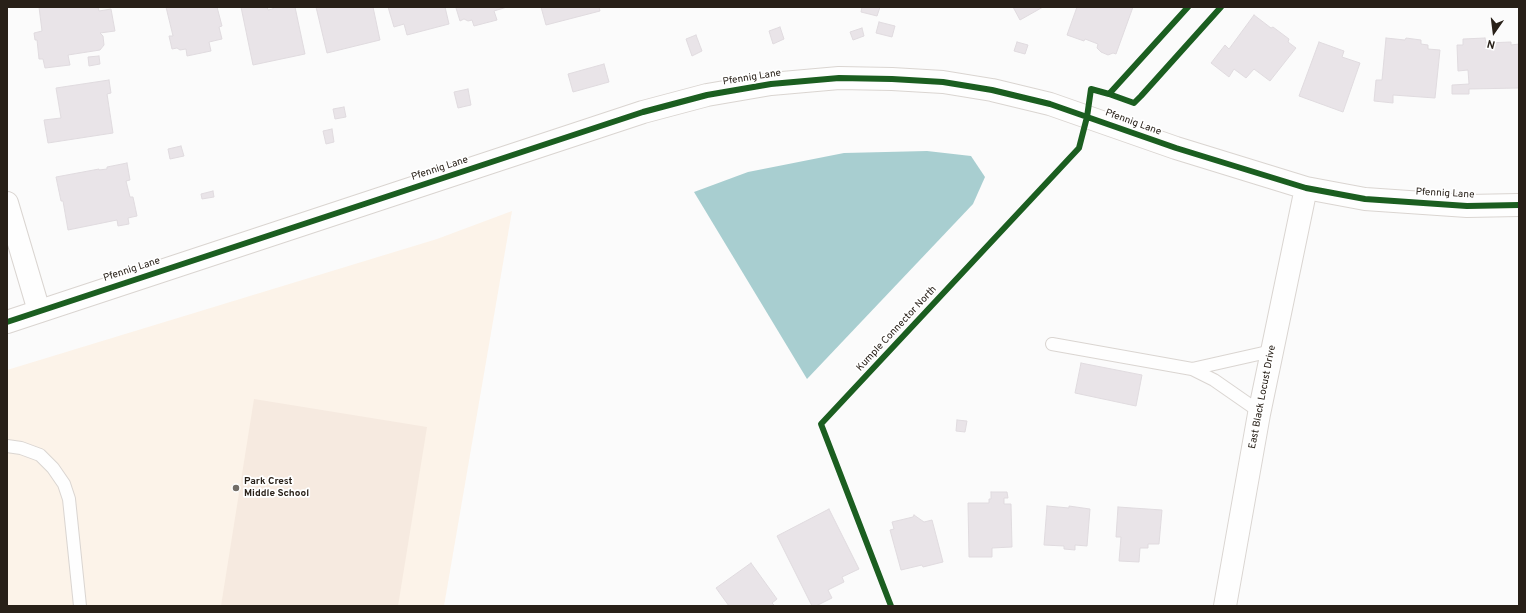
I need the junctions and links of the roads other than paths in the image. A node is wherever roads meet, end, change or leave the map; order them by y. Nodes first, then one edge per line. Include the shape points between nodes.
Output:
1 (1306, 188) junction
2 (7, 203) edge
3 (1519, 205) edge
4 (39, 311) junction
5 (7, 322) edge
6 (1052, 344) dead end
7 (1272, 351) junction
8 (1192, 369) junction
9 (1260, 412) junction
10 (7, 446) edge
11 (80, 606) edge
12 (1225, 606) edge

1 - 3 street, Pfennig Lane via 1365,199 1466,206
1 - 4 street, Pfennig Lane via 1176,148 1050,104 992,90 943,82 892,78 839,78 771,84 707,95 643,112
1 - 7 street, East Black Locust Drive
2 - 4 street
4 - 5 street, Pfennig Lane
6 - 8 lane
7 - 8 lane
7 - 9 street, East Black Locust Drive
8 - 9 lane via 1214,380
9 - 12 street, East Black Locust Drive
10 - 11 lane via 40,455 64,484 69,499

